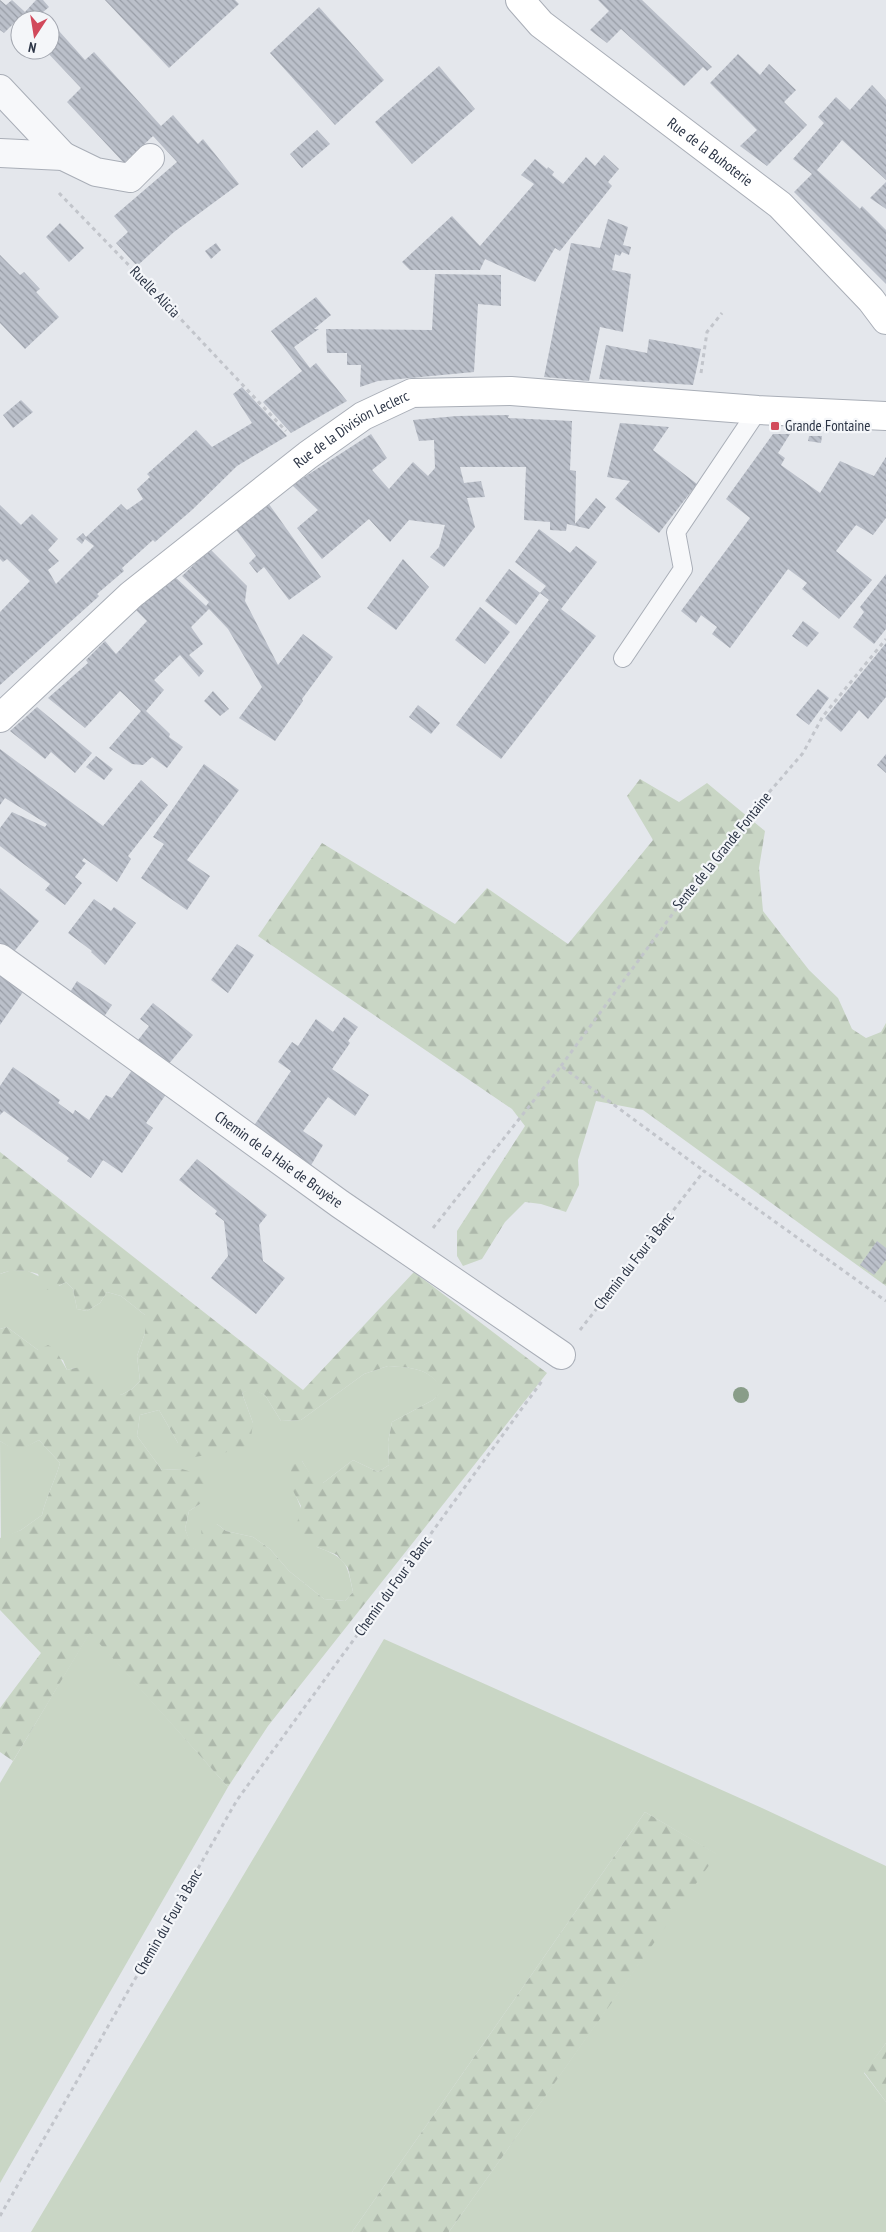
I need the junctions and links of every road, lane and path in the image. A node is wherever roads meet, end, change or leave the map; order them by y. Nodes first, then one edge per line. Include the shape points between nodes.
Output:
1 (520, 0) edge
2 (0, 89) edge
3 (10, 154) edge
4 (63, 156) junction
5 (150, 158) dead end
6 (722, 313) dead end
7 (886, 320) edge
8 (703, 359) dead end
9 (758, 410) junction
10 (886, 416) edge
11 (308, 456) junction
12 (886, 639) edge
13 (623, 658) dead end
14 (0, 718) edge
15 (0, 958) edge
16 (561, 1066) junction
17 (704, 1171) junction
18 (412, 1254) junction
19 (886, 1301) edge
20 (561, 1355) junction
21 (0, 2216) edge

1 - 7 main road, Rue de la Buhoterie via 541,24 780,205 871,300
2 - 4 street
3 - 4 street
3 - 11 path, Ruelle Alicia via 175,313
4 - 5 street via 96,172 130,178
6 - 8 path via 707,332
9 - 10 main road, Rue de la Division Leclerc
9 - 11 main road, Rue de la Division Leclerc via 511,391 412,393 363,416
9 - 13 lane via 676,532 683,569
11 - 14 main road, Rue de la Division Leclerc via 131,595
12 - 16 path, Sente de la Grande Fontaine via 823,716 803,753 721,848
15 - 18 street, Chemin de la Haie de Bruyère
16 - 17 path
16 - 18 path, Sente de la Grande Fontaine
17 - 19 path
17 - 20 path, Chemin du Four à Banc
18 - 20 street, Chemin de la Haie de Bruyère
20 - 21 path, Chemin du Four à Banc via 237,1800

